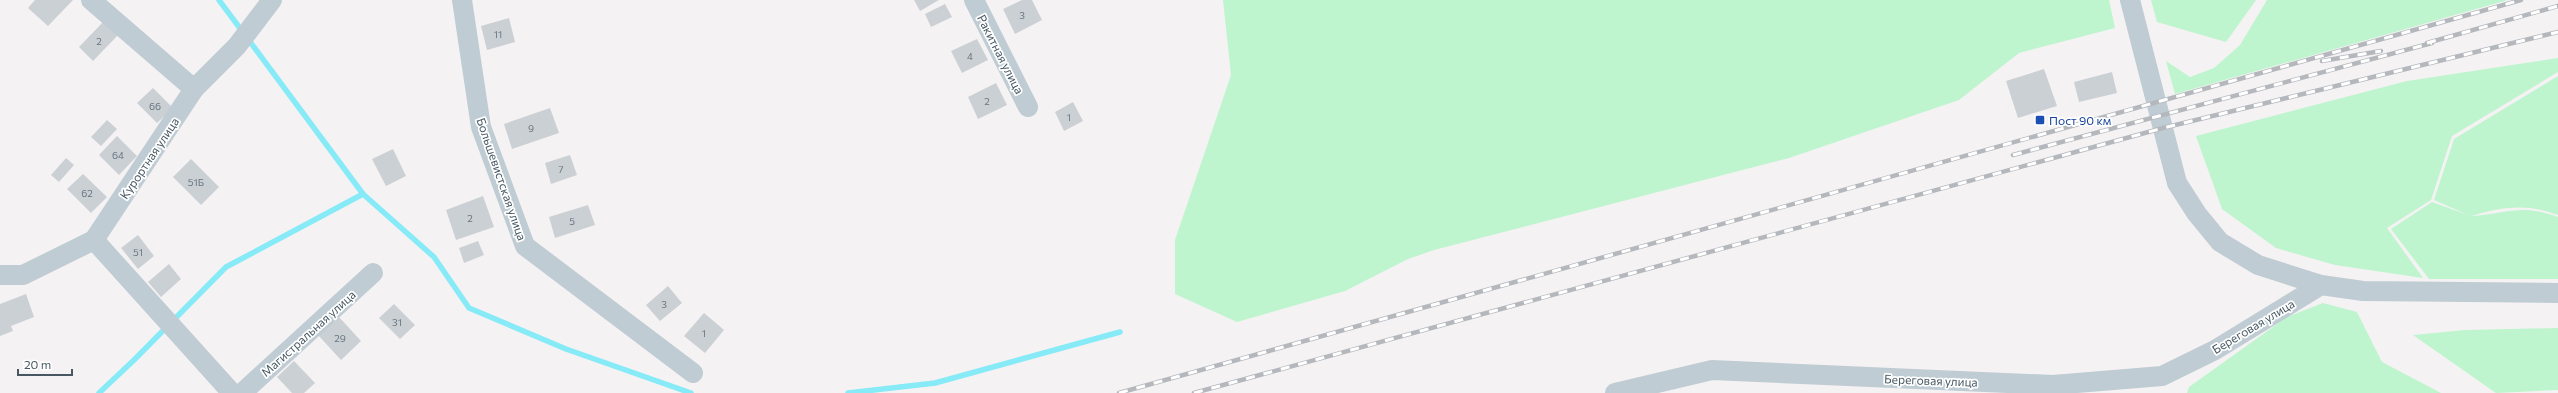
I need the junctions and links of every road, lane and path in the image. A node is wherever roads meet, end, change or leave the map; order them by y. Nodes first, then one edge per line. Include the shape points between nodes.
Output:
1 (91, 0) edge
2 (272, 0) edge
3 (462, 0) edge
4 (974, 0) edge
5 (2130, 0) edge
6 (194, 89) junction
7 (1028, 107) dead end
8 (94, 240) junction
9 (373, 273) dead end
10 (0, 275) edge
11 (2321, 285) junction
12 (2558, 293) edge
13 (693, 373) dead end
14 (232, 393) edge
15 (242, 393) edge
16 (1615, 393) edge

1 - 6 street
2 - 6 street, Курортная улица via 237,46
3 - 13 street, Большевистская улица via 481,127 525,246
4 - 7 street, Ракитная улица
5 - 11 street via 2177,183 2197,214 2220,242 2258,265
6 - 8 street, Курортная улица
8 - 10 street, Курортная улица via 23,276
8 - 14 street
9 - 15 street, Магистральная улица
11 - 12 street via 2363,291
11 - 16 street, Береговая улица via 2215,350 2162,376 2053,385 1712,370

